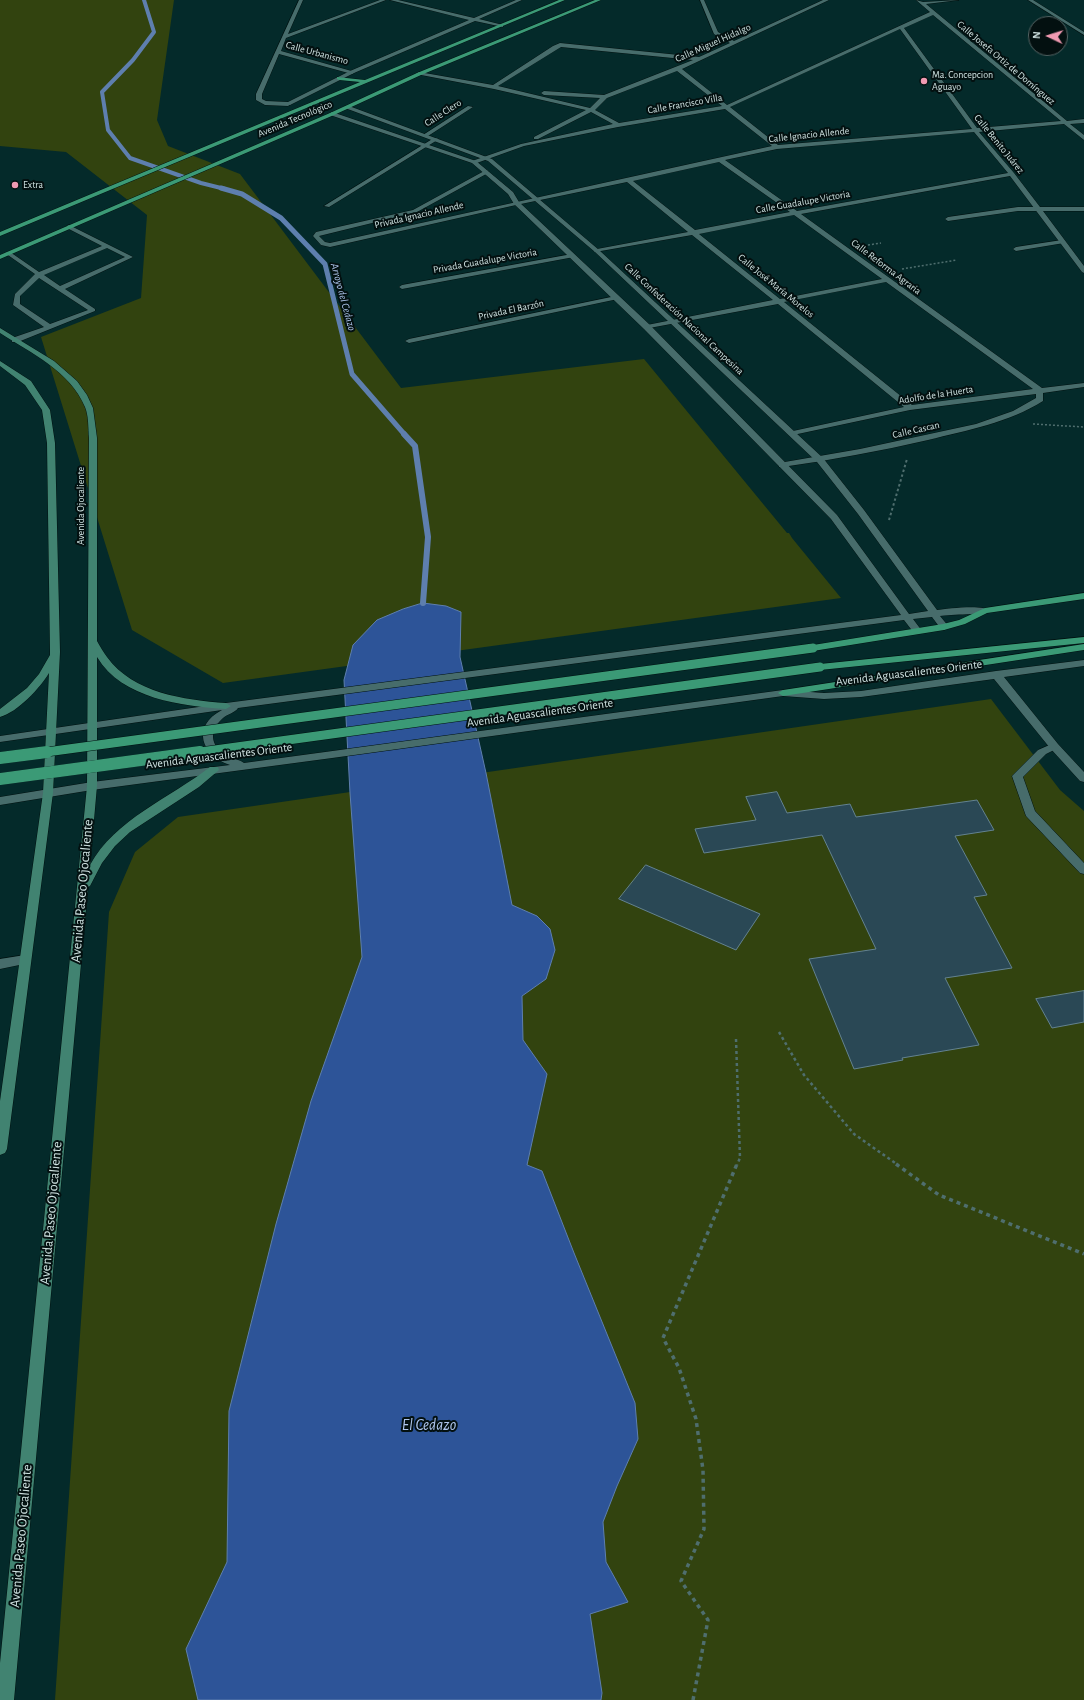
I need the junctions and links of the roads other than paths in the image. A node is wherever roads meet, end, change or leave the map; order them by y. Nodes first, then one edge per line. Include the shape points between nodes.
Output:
1 (301, 0) edge
2 (384, 0) edge
3 (392, 0) edge
4 (520, 0) edge
5 (563, 0) edge
6 (598, 0) edge
7 (702, 0) edge
8 (827, 0) edge
9 (957, 0) edge
10 (1030, 0) edge
11 (920, 1) edge
12 (932, 13) junction
13 (472, 20) junction
14 (501, 26) junction
15 (901, 27) junction
16 (1084, 34) edge
17 (285, 37) junction
18 (501, 41) junction
19 (734, 43) junction
20 (277, 52) junction
21 (700, 59) junction
22 (678, 69) junction
23 (352, 72) junction
24 (419, 74) junction
25 (339, 78) junction
26 (367, 81) junction
27 (494, 87) junction
28 (515, 91) junction
29 (605, 97) junction
30 (288, 104) junction
31 (347, 107) junction
32 (470, 107) dead end
33 (726, 107) junction
34 (591, 110) junction
35 (332, 114) junction
36 (284, 115) junction
37 (1084, 121) edge
38 (1064, 122) junction
39 (618, 125) junction
40 (976, 131) junction
41 (426, 135) junction
42 (1084, 138) edge
43 (436, 139) junction
44 (425, 145) junction
45 (523, 145) junction
46 (777, 147) junction
47 (487, 159) junction
48 (722, 160) junction
49 (474, 162) junction
50 (486, 172) junction
51 (1012, 174) junction
52 (628, 180) junction
53 (537, 199) junction
54 (516, 203) junction
55 (327, 206) dead end
56 (1038, 209) junction
57 (1084, 209) edge
58 (796, 213) junction
59 (948, 219) dead end
60 (31, 221) junction
61 (0, 227) edge
62 (69, 227) junction
63 (693, 232) junction
64 (0, 234) edge
65 (1062, 242) junction
66 (107, 246) junction
67 (1016, 249) dead end
68 (597, 251) junction
69 (3, 256) edge
70 (572, 256) junction
71 (1084, 271) edge
72 (39, 274) junction
73 (887, 280) junction
74 (402, 287) dead end
75 (60, 289) junction
76 (616, 298) junction
77 (780, 302) junction
78 (672, 322) junction
79 (49, 327) junction
80 (647, 327) junction
81 (0, 330) edge
82 (15, 340) junction
83 (409, 341) dead end
84 (0, 363) edge
85 (1084, 385) edge
86 (1039, 390) junction
87 (910, 408) junction
88 (793, 433) junction
89 (820, 460) junction
90 (782, 465) junction
91 (1084, 596) edge
92 (985, 611) junction
93 (934, 614) junction
94 (906, 617) junction
95 (944, 627) junction
96 (917, 631) junction
97 (91, 639) junction
98 (1084, 640) edge
99 (1084, 647) edge
100 (55, 652) junction
101 (1084, 663) edge
102 (996, 674) junction
103 (783, 693) junction
104 (251, 703) junction
105 (226, 706) junction
106 (0, 714) edge
107 (93, 726) junction
108 (52, 732) junction
109 (0, 739) edge
110 (1054, 746) junction
111 (0, 758) edge
112 (252, 764) junction
113 (214, 770) junction
114 (1084, 778) edge
115 (0, 779) edge
116 (92, 786) junction
117 (48, 792) junction
118 (0, 801) edge
119 (1084, 870) edge
120 (81, 901) junction
121 (25, 960) junction
122 (0, 964) edge
123 (2, 1122) edge
124 (0, 1149) edge
125 (5, 1700) edge

1 - 17 street, Calle Urbanismo
2 - 17 street
3 - 13 street
4 - 13 street, Avenida Tecnológico
5 - 14 main road, Avenida Tecnológico
6 - 18 main road, Avenida Tecnológico
7 - 19 street via 716,33
8 - 19 street, Calle Miguel Hidalgo
9 - 11 street
10 - 16 street
11 - 12 street, Calle Josefa Ortiz de Domínguez
12 - 15 street, Calle Francisco Villa
12 - 38 street, Calle Josefa Ortiz de Domínguez
13 - 14 street
13 - 23 street, Avenida Tecnológico
14 - 18 main road via 504,36
14 - 26 main road, Avenida Tecnológico
15 - 33 street, Calle Francisco Villa
15 - 40 street, Calle Benito Juárez
17 - 20 street, Calle Urbanismo
18 - 24 main road, Avenida Tecnológico
19 - 21 street, Calle Miguel Hidalgo
20 - 23 street, Calle Urbanismo
20 - 30 street, Calle Urbanismo via 259,94 259,100 265,103
21 - 22 street, Calle Miguel Hidalgo
21 - 27 street via 560,45
22 - 29 street, Calle Miguel Hidalgo
22 - 33 street
23 - 25 street, Avenida Tecnológico
24 - 27 street, Calle Miguel Hidalgo
24 - 31 main road, Avenida Tecnológico
25 - 26 main road
25 - 30 street, Avenida Tecnológico
26 - 36 main road, Avenida Tecnológico
27 - 28 street, Calle Miguel Hidalgo
28 - 29 street, Calle Miguel Hidalgo
28 - 34 street, Calle Miguel Hidalgo
29 - 34 street, Calle Miguel Hidalgo
30 - 36 main road
31 - 35 main road, Avenida Tecnológico
31 - 41 street, Calle Confederación Nacional Campesina
32 - 41 street, Calle Clero
33 - 39 street, Calle Francisco Villa
33 - 46 street
34 - 39 street
34 - 45 street
35 - 44 street
35 - 62 main road, Avenida Tecnológico
36 - 60 main road, Avenida Tecnológico
37 - 38 street, Calle Ignacio Allende
38 - 40 street, Calle Ignacio Allende
38 - 42 street, Calle Josefa Ortiz de Domínguez
39 - 45 street, Calle Francisco Villa
40 - 46 street, Calle Ignacio Allende
40 - 51 street, Calle Benito Juárez
41 - 43 street, Calle Confederación Nacional Campesina
43 - 44 street
43 - 47 street, Calle Confederación Nacional Campesina
44 - 49 street
44 - 55 street
45 - 47 street, Calle Francisco Villa
46 - 48 street, Calle Ignacio Allende
47 - 49 street, Calle Francisco Villa
47 - 53 street, Calle Confederación Nacional Campesina
48 - 52 street, Calle Ignacio Allende
48 - 58 street, Calle Reforma Agraria
49 - 50 street
50 - 54 street via 510,193
50 - 54 street, Privada Ignacio Allende via 415,211 316,234 323,244 330,245
51 - 56 street, Calle Benito Juárez
51 - 58 street, Calle Guadalupe Victoria
52 - 53 street, Calle Ignacio Allende
52 - 63 street, Calle José María Morelos
53 - 54 street, Calle Ignacio Allende
53 - 68 street, Calle Confederación Nacional Campesina
54 - 70 street
56 - 57 street
56 - 59 street via 1018,209
56 - 65 street, Calle Benito Juárez
58 - 63 street, Calle Guadalupe Victoria
58 - 73 street, Calle Reforma Agraria
60 - 61 main road
60 - 64 main road, Avenida Tecnológico
62 - 66 street
62 - 69 main road, Avenida Tecnológico
63 - 68 street, Calle Guadalupe Victoria
63 - 77 street, Calle José María Morelos
65 - 67 street
65 - 71 street, Calle Benito Juárez
66 - 72 street
66 - 75 street via 130,257
68 - 78 street, Calle Confederación Nacional Campesina
69 - 72 street
70 - 74 street, Privada Guadalupe Victoria
70 - 76 street
72 - 75 street
72 - 79 street via 17,294 16,305
73 - 77 street
73 - 86 street, Calle Reforma Agraria
75 - 79 street via 93,310
76 - 80 street
76 - 83 street, Privada El Barzón
77 - 78 street
77 - 87 street, Calle José María Morelos
78 - 80 street
78 - 88 street, Calle Confederación Nacional Campesina
79 - 82 street
80 - 90 street
81 - 82 main road, Avenida Ojocaliente
82 - 97 main road, Avenida Ojocaliente via 77,384 90,408 93,438
84 - 100 main road via 28,383 46,410 52,443
85 - 86 street, Adolfo de la Huerta
86 - 87 street, Adolfo de la Huerta
86 - 89 street, Calle Cascan via 1040,399 1025,409 999,420
87 - 88 street, Adolfo de la Huerta
88 - 89 street, Calle Confederación Nacional Campesina
89 - 90 street, Calle Cascan
89 - 93 street, Calle Confederación Nacional Campesina via 861,512
90 - 94 street via 834,517
91 - 92 main road
92 - 93 street
92 - 95 main road
93 - 94 street
93 - 95 street, Calle Confederación Nacional Campesina
94 - 96 street
94 - 104 street
95 - 96 main road
96 - 111 main road, bridge via 813,648
97 - 105 main road via 96,651 114,672 142,689 181,702
97 - 107 main road, Avenida Ojocaliente
98 - 115 main road, Avenida Aguascalientes Oriente, bridge via 820,667
99 - 103 main road
100 - 106 main road via 43,676 33,688
100 - 108 main road
101 - 102 street, Avenida Aguascalientes Oriente
102 - 103 street, Avenida Aguascalientes Oriente via 843,696
102 - 110 street
103 - 112 street, Avenida Aguascalientes Oriente
104 - 105 street
104 - 112 street via 229,710 220,716 208,730 207,739 209,746 221,758 241,764
105 - 107 street
107 - 108 street
107 - 116 main road, Avenida Paseo Ojocaliente
108 - 109 street
108 - 117 main road
110 - 114 street
110 - 119 street via 1042,752 1017,776 1030,813
112 - 113 street, Avenida Aguascalientes Oriente
113 - 116 street, Avenida Aguascalientes Oriente
113 - 120 main road via 192,787 133,822 117,836 93,867
116 - 117 street, Avenida Aguascalientes Oriente
116 - 120 main road, Avenida Paseo Ojocaliente
117 - 118 street, Avenida Aguascalientes Oriente
117 - 121 main road
120 - 125 main road, Avenida Paseo Ojocaliente
121 - 122 street
121 - 123 main road
123 - 124 main road

